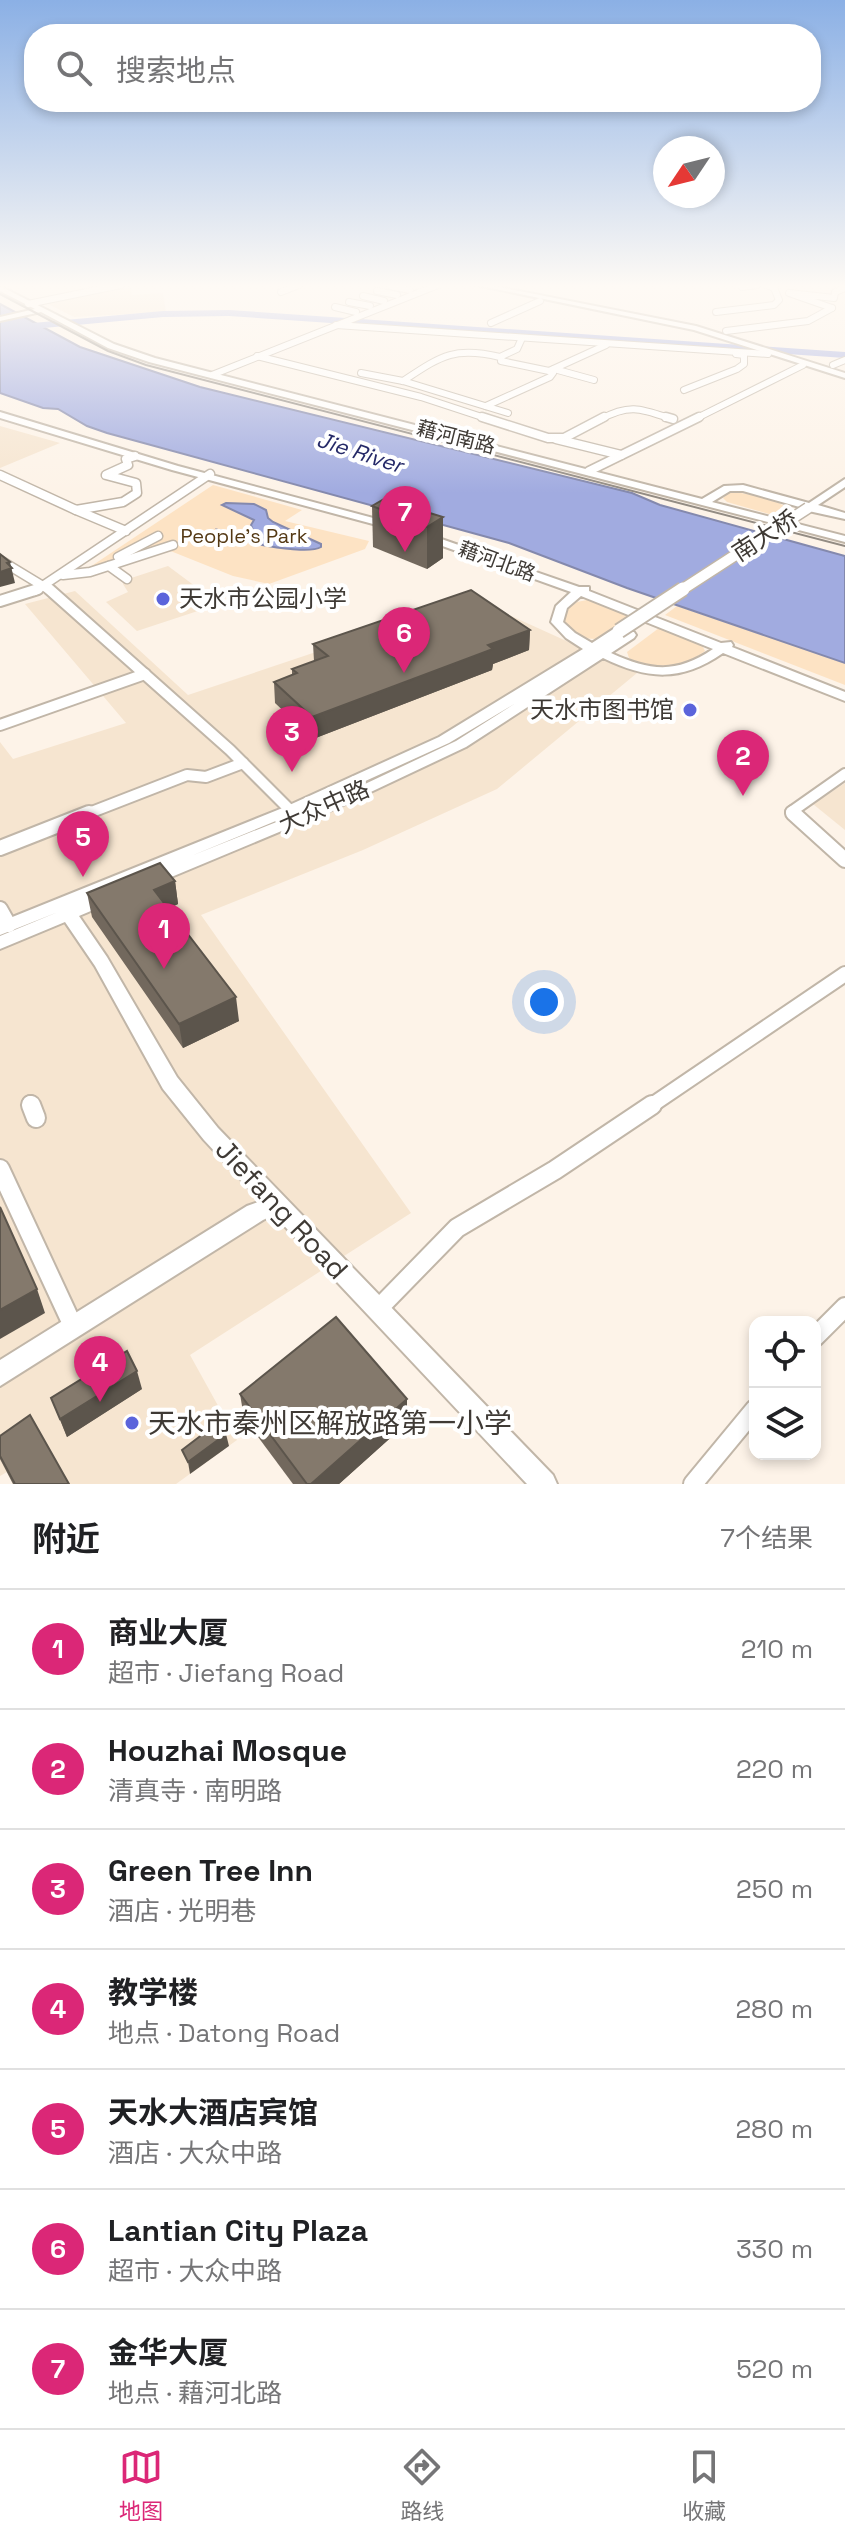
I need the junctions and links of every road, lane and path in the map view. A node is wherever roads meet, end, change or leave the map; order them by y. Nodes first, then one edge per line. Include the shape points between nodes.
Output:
1 (138, 354) edge
2 (261, 354) edge
3 (446, 354) edge
4 (491, 354) edge
5 (506, 354) edge
6 (586, 354) edge
7 (737, 354) edge
8 (784, 354) edge
9 (257, 356) junction
10 (842, 356) edge
11 (500, 357) junction
12 (803, 365) dead end
13 (833, 365) dead end
14 (552, 370) junction
15 (361, 373) dead end
16 (845, 374) edge
17 (212, 375) junction
18 (594, 380) dead end
19 (403, 381) junction
20 (684, 390) dead end
21 (486, 406) junction
22 (0, 413) edge
23 (508, 413) dead end
24 (673, 419) dead end
25 (551, 438) junction
26 (135, 456) junction
27 (621, 456) junction
28 (589, 471) junction
29 (0, 475) edge
30 (209, 475) junction
31 (845, 482) edge
32 (706, 501) junction
33 (810, 507) junction
34 (76, 510) junction
35 (845, 516) edge
36 (404, 528) edge
37 (125, 531) junction
38 (419, 533) edge
39 (155, 537) junction
40 (845, 539) edge
41 (0, 560) edge
42 (109, 566) junction
43 (90, 572) junction
44 (58, 575) junction
45 (127, 579) dead end
46 (44, 585) junction
47 (583, 590) junction
48 (0, 601) edge
49 (624, 633) joint
50 (724, 646) junction
51 (599, 651) junction
52 (145, 674) junction
53 (845, 694) edge
54 (0, 725) edge
55 (243, 763) junction
56 (845, 774) edge
57 (290, 810) junction
58 (0, 848) edge
59 (845, 860) edge
60 (64, 908) junction
61 (0, 909) edge
62 (5, 927) edge
63 (0, 943) edge
64 (845, 974) edge
65 (0, 1169) edge
66 (276, 1204) junction
67 (845, 1307) edge
68 (376, 1310) junction
69 (73, 1326) junction
70 (821, 1331) edge
71 (0, 1374) edge
72 (749, 1416) edge
73 (544, 1484) edge
74 (693, 1484) edge

1 - 17 main road, 藉河南路
2 - 9 street
3 - 19 street
4 - 11 street
5 - 11 street
6 - 14 street
7 - 20 street via 744,355 744,364
8 - 16 main road
9 - 17 street
9 - 25 street via 421,397
10 - 13 street
11 - 14 street via 507,364
12 - 27 street
14 - 18 street
14 - 21 street via 550,377
15 - 19 street
17 - 28 main road, 藉河南路
19 - 21 street
21 - 23 street
22 - 26 main road
22 - 30 main road
24 - 25 street via 621,408 564,438
25 - 27 street
26 - 30 main road
26 - 34 street via 106,475 136,483 132,499
27 - 28 street
28 - 32 main road, 藉河南路
29 - 34 street
30 - 36 main road
30 - 37 street
31 - 33 main road, 南大桥
32 - 33 main road via 728,488 743,488
32 - 40 main road, 藉河南路
33 - 35 main road
33 - 49 main road, 南大桥, bridge
34 - 37 street
37 - 39 street
37 - 44 street
38 - 47 main road, 藉河北路
39 - 42 street via 173,545
39 - 43 street
41 - 46 street
42 - 43 street
42 - 45 street
43 - 44 street
44 - 46 street
46 - 48 street
46 - 52 street
47 - 50 main road, 藉河北路
47 - 51 main road via 562,604 557,622
49 - 51 main road, 大众中路
50 - 51 main road via 701,664 667,672 632,667
50 - 53 main road, 藉河北路
51 - 57 main road, 大众中路 via 444,740
51 - 60 main road, 大众中路 via 461,744 334,804
52 - 54 street
52 - 55 street
55 - 57 street
55 - 58 street via 206,777 187,775
56 - 59 street via 791,812
57 - 60 main road, 大众中路
60 - 62 main road, 大众中路
60 - 63 main road, 大众中路
60 - 66 main road, Jiefang Road via 170,1083
61 - 62 street
64 - 68 street via 555,1170 457,1228
65 - 69 street
66 - 68 main road, Jiefang Road
66 - 69 main road
67 - 70 street
68 - 73 main road, Jiefang Road
69 - 71 main road
72 - 74 street

